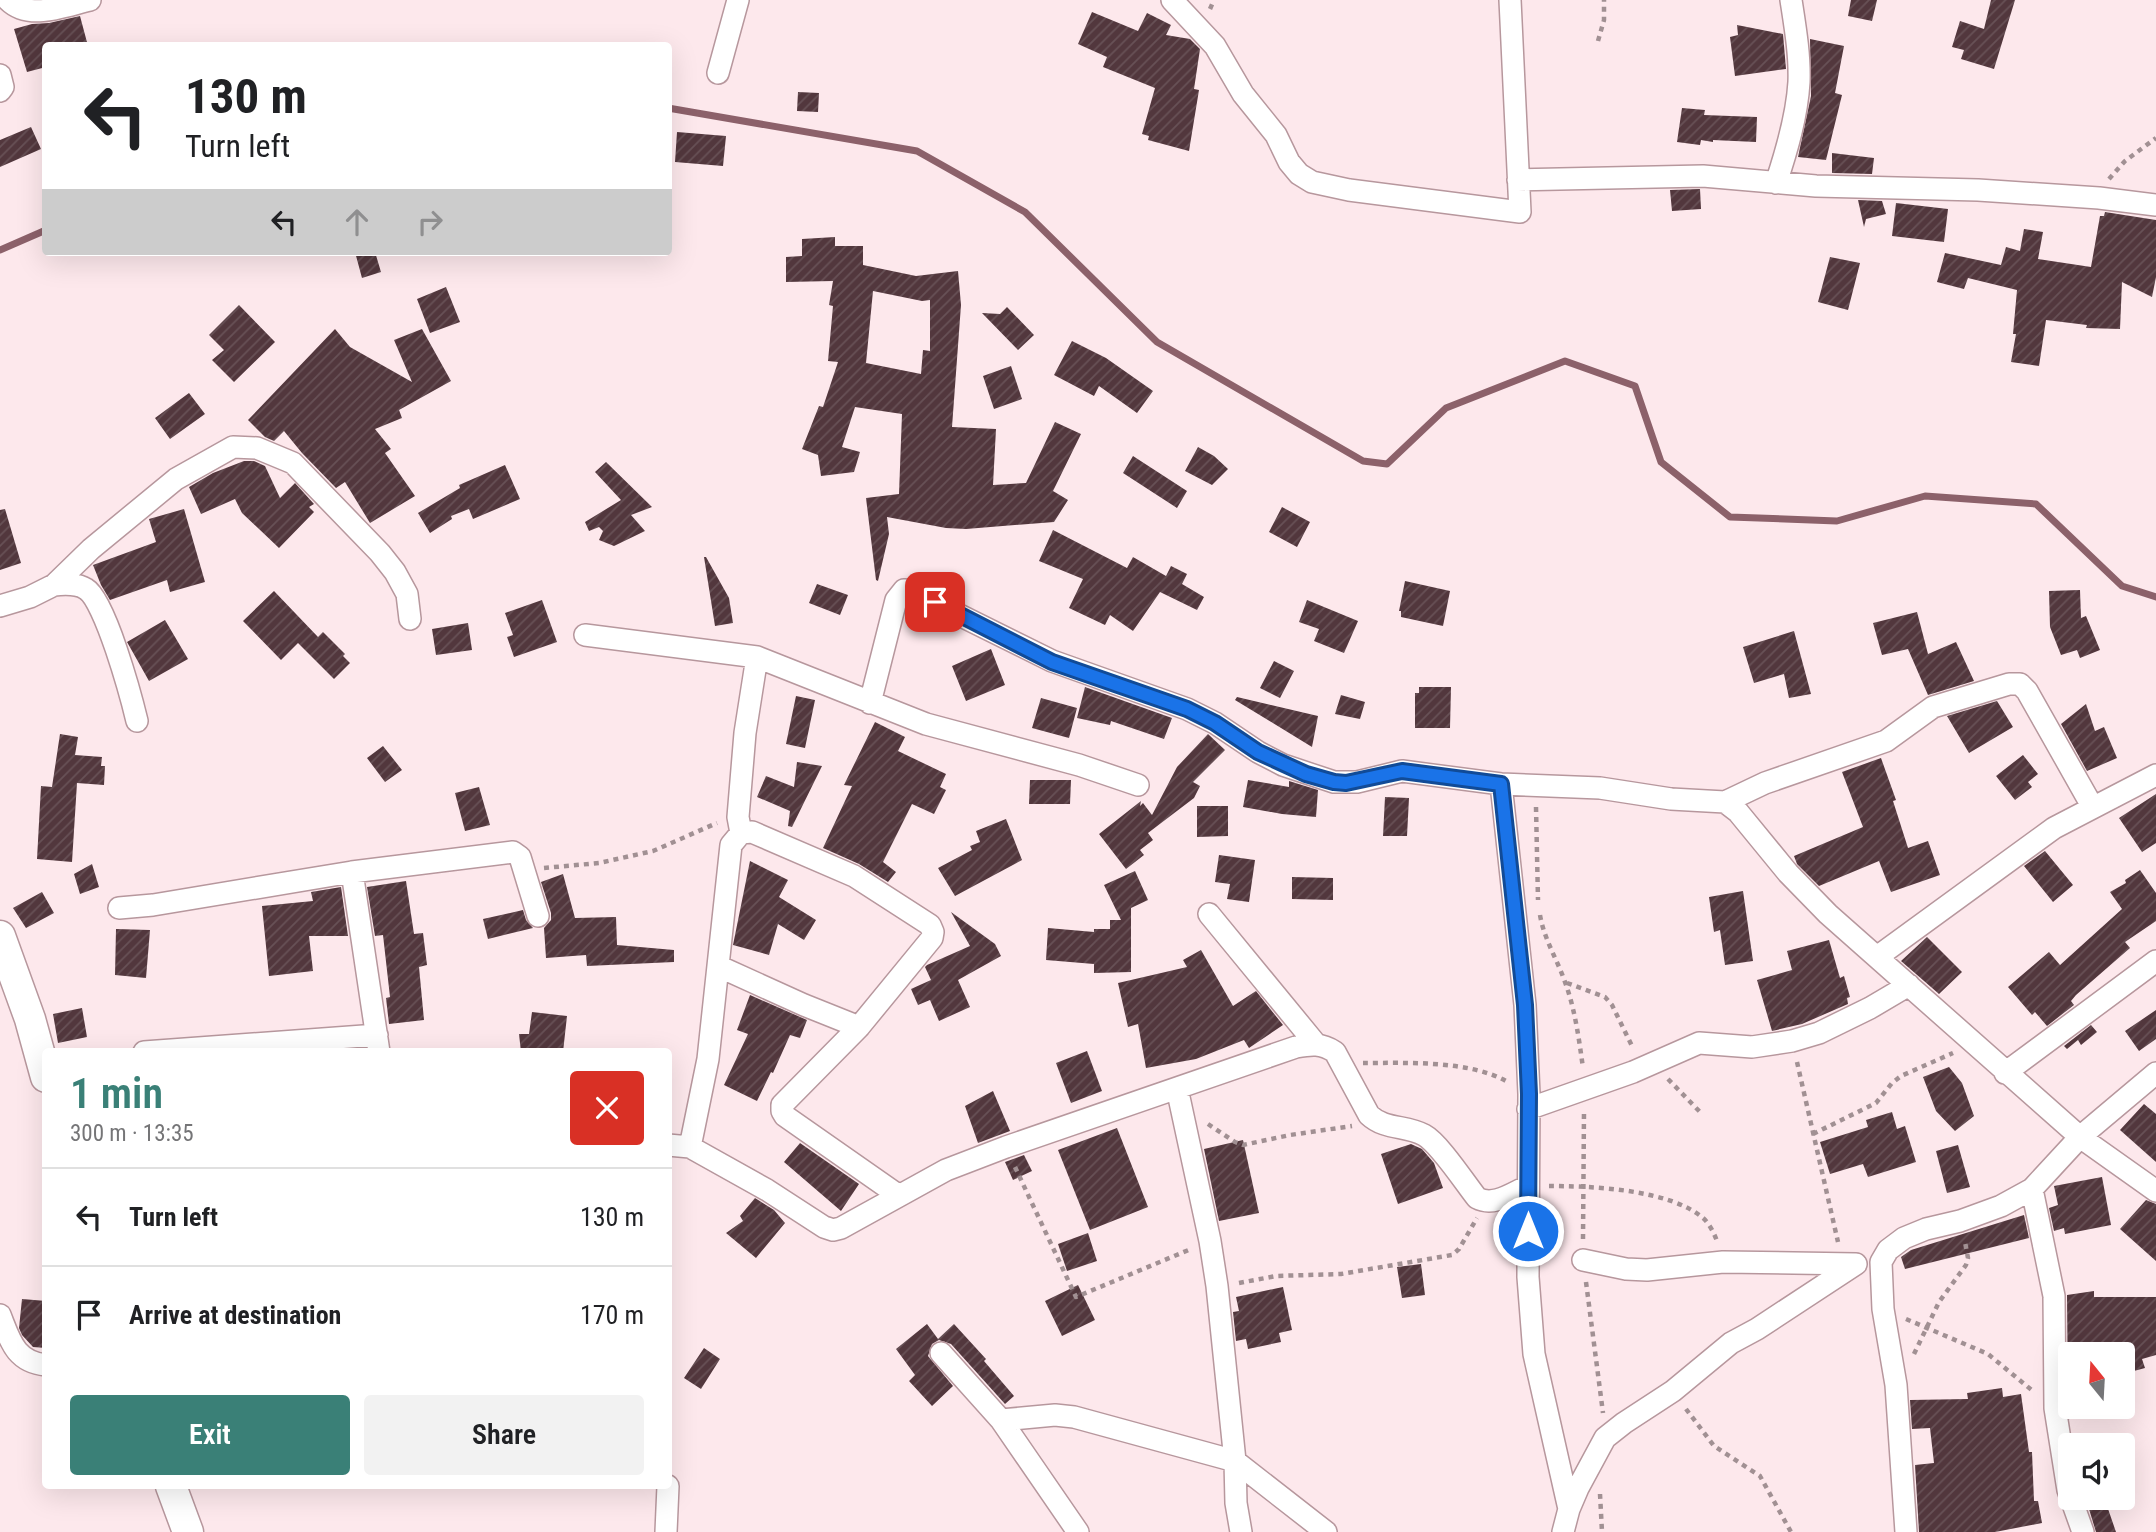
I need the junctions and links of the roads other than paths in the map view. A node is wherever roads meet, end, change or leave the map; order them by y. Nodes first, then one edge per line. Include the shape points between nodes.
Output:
1 (90, 0) edge
2 (738, 0) edge
3 (1172, 0) edge
4 (1510, 0) edge
5 (1791, 0) edge
6 (8, 8) edge
7 (718, 74) dead end
8 (0, 75) edge
9 (0, 91) edge
10 (1518, 180) junction
11 (1776, 183) junction
12 (2156, 205) edge
13 (54, 584) junction
14 (0, 606) edge
15 (410, 619) dead end
16 (585, 635) dead end
17 (757, 657) junction
18 (870, 703) junction
19 (137, 721) dead end
20 (2156, 775) edge
21 (1501, 784) junction
22 (1138, 785) dead end
23 (1725, 802) junction
24 (2092, 806) junction
25 (739, 825) junction
26 (352, 872) junction
27 (119, 908) dead end
28 (1209, 914) dead end
29 (538, 916) dead end
30 (0, 936) edge
31 (1877, 957) junction
32 (2156, 961) edge
33 (718, 967) junction
34 (1909, 985) junction
35 (859, 1027) junction
36 (378, 1043) edge
37 (1315, 1044) junction
38 (248, 1048) edge
39 (42, 1063) edge
40 (2006, 1073) junction
41 (2156, 1073) edge
42 (1179, 1097) junction
43 (1528, 1102) junction
44 (2080, 1137) junction
45 (679, 1146) edge
46 (1528, 1186) junction
47 (2032, 1189) junction
48 (2156, 1191) edge
49 (898, 1195) junction
50 (1583, 1260) road end
51 (1881, 1262) junction
52 (1850, 1264) junction
53 (0, 1315) edge
54 (941, 1353) dead end
55 (42, 1364) edge
56 (1001, 1420) junction
57 (1235, 1461) junction
58 (172, 1489) edge
59 (668, 1489) edge
60 (1569, 1508) junction
61 (188, 1532) edge
62 (666, 1532) edge
63 (1078, 1532) edge
64 (1241, 1532) edge
65 (1326, 1532) edge
66 (1563, 1532) edge
67 (1906, 1532) edge
68 (2083, 1532) edge

1 - 6 street via 32,12
2 - 7 street
3 - 10 street via 1215,46 1242,94 1276,135 1289,162 1312,181 1520,212
4 - 10 street
5 - 11 street via 1799,81 1790,141
8 - 9 street
10 - 11 street via 1703,176
11 - 12 street via 1978,190
13 - 14 street
13 - 15 street via 176,479 233,447 257,448 293,463 380,553 407,594
13 - 19 street via 86,589 99,601
16 - 17 street
17 - 18 street
17 - 25 street via 745,733
18 - 21 street via 896,600 904,590 1052,662 1187,709 1258,752 1306,774 1346,783 1402,771
18 - 22 street via 926,724
20 - 24 street
21 - 23 street via 1600,788
21 - 43 street via 1525,1005
23 - 24 street via 1765,783 1885,741 1948,701 2020,684
23 - 31 street via 1820,906
24 - 31 street via 2053,828
25 - 33 street via 731,845
25 - 35 street via 854,876 930,925 932,939
26 - 27 street
26 - 29 street via 513,852 526,870
26 - 36 street
28 - 37 street
30 - 39 street
31 - 34 street
32 - 40 street
33 - 35 street
33 - 45 street via 708,1059
34 - 40 street
34 - 43 street via 1841,1023 1792,1041 1737,1047 1699,1043 1586,1087
35 - 49 street via 784,1101 782,1111
36 - 38 street
37 - 42 street via 1296,1047
37 - 46 street via 1335,1052 1377,1123 1424,1135 1477,1198 1495,1201
40 - 44 street
41 - 44 street
42 - 49 street via 1006,1147
42 - 57 street via 1217,1286
43 - 46 street
44 - 47 street
44 - 48 street
45 - 49 street via 767,1190 833,1230
46 - 60 street via 1534,1354
47 - 51 street via 2001,1206 1904,1238
47 - 68 street via 2053,1296 2055,1408 2068,1490
50 - 52 street via 1647,1270 1723,1262
51 - 52 street
51 - 67 street via 1883,1308 1896,1385
52 - 60 street via 1731,1343 1605,1438
53 - 55 street via 13,1348 27,1361
54 - 56 street
56 - 57 street via 1074,1417
56 - 63 street
57 - 64 street
57 - 65 street
58 - 61 street
59 - 62 street
60 - 66 street

